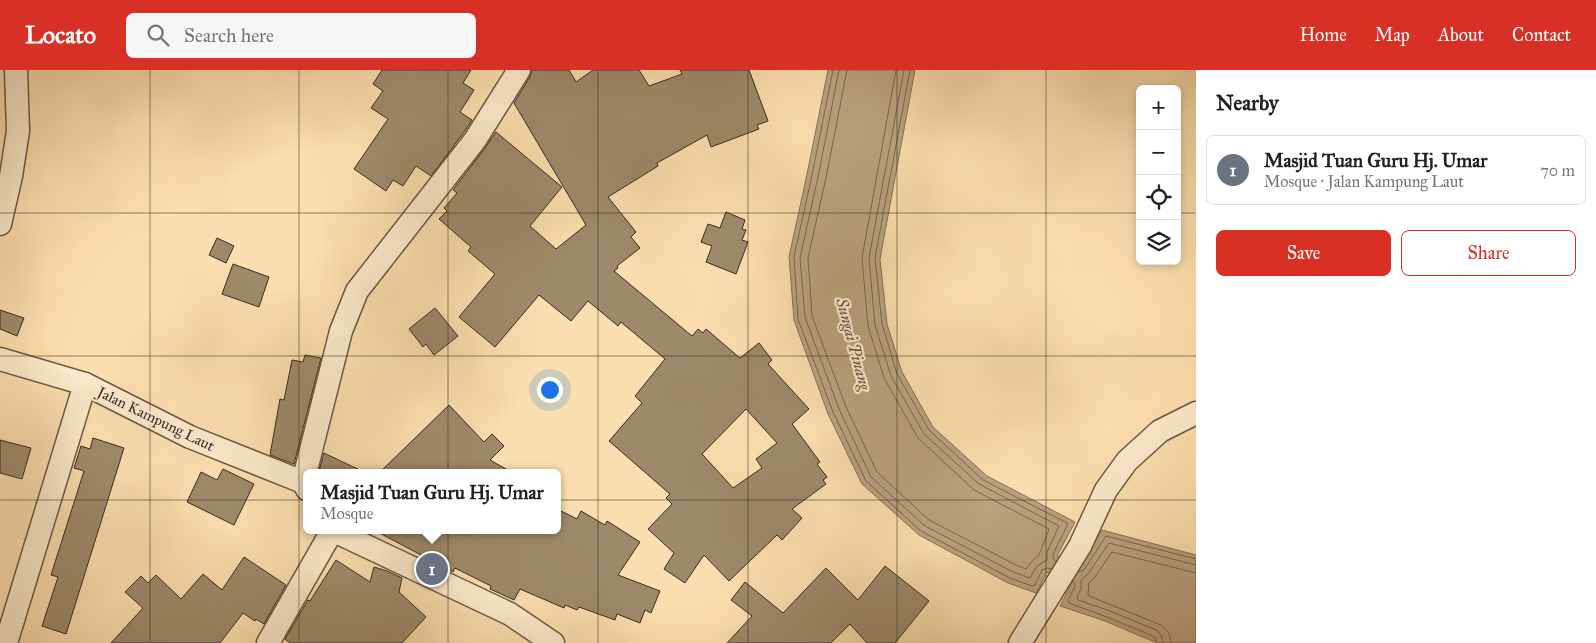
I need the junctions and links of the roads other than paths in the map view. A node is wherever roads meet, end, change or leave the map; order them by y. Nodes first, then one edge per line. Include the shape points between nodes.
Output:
1 (16, 70) edge
2 (519, 70) edge
3 (0, 224) edge
4 (0, 359) edge
5 (85, 384) junction
6 (1196, 412) edge
7 (309, 469) edge
8 (303, 484) edge
9 (330, 534) edge
10 (338, 534) edge
11 (9, 598) edge
12 (6, 643) edge
13 (268, 643) edge
14 (553, 643) edge
15 (1020, 643) edge

1 - 3 street via 18,131
2 - 7 street via 475,140 357,291 341,331
4 - 5 street, Jalan Kampung Laut
5 - 8 street, Jalan Kampung Laut via 190,437
5 - 11 street
6 - 15 street via 1160,431 1127,460 1106,490 1080,546
9 - 13 street
10 - 14 street via 510,614
11 - 12 street

